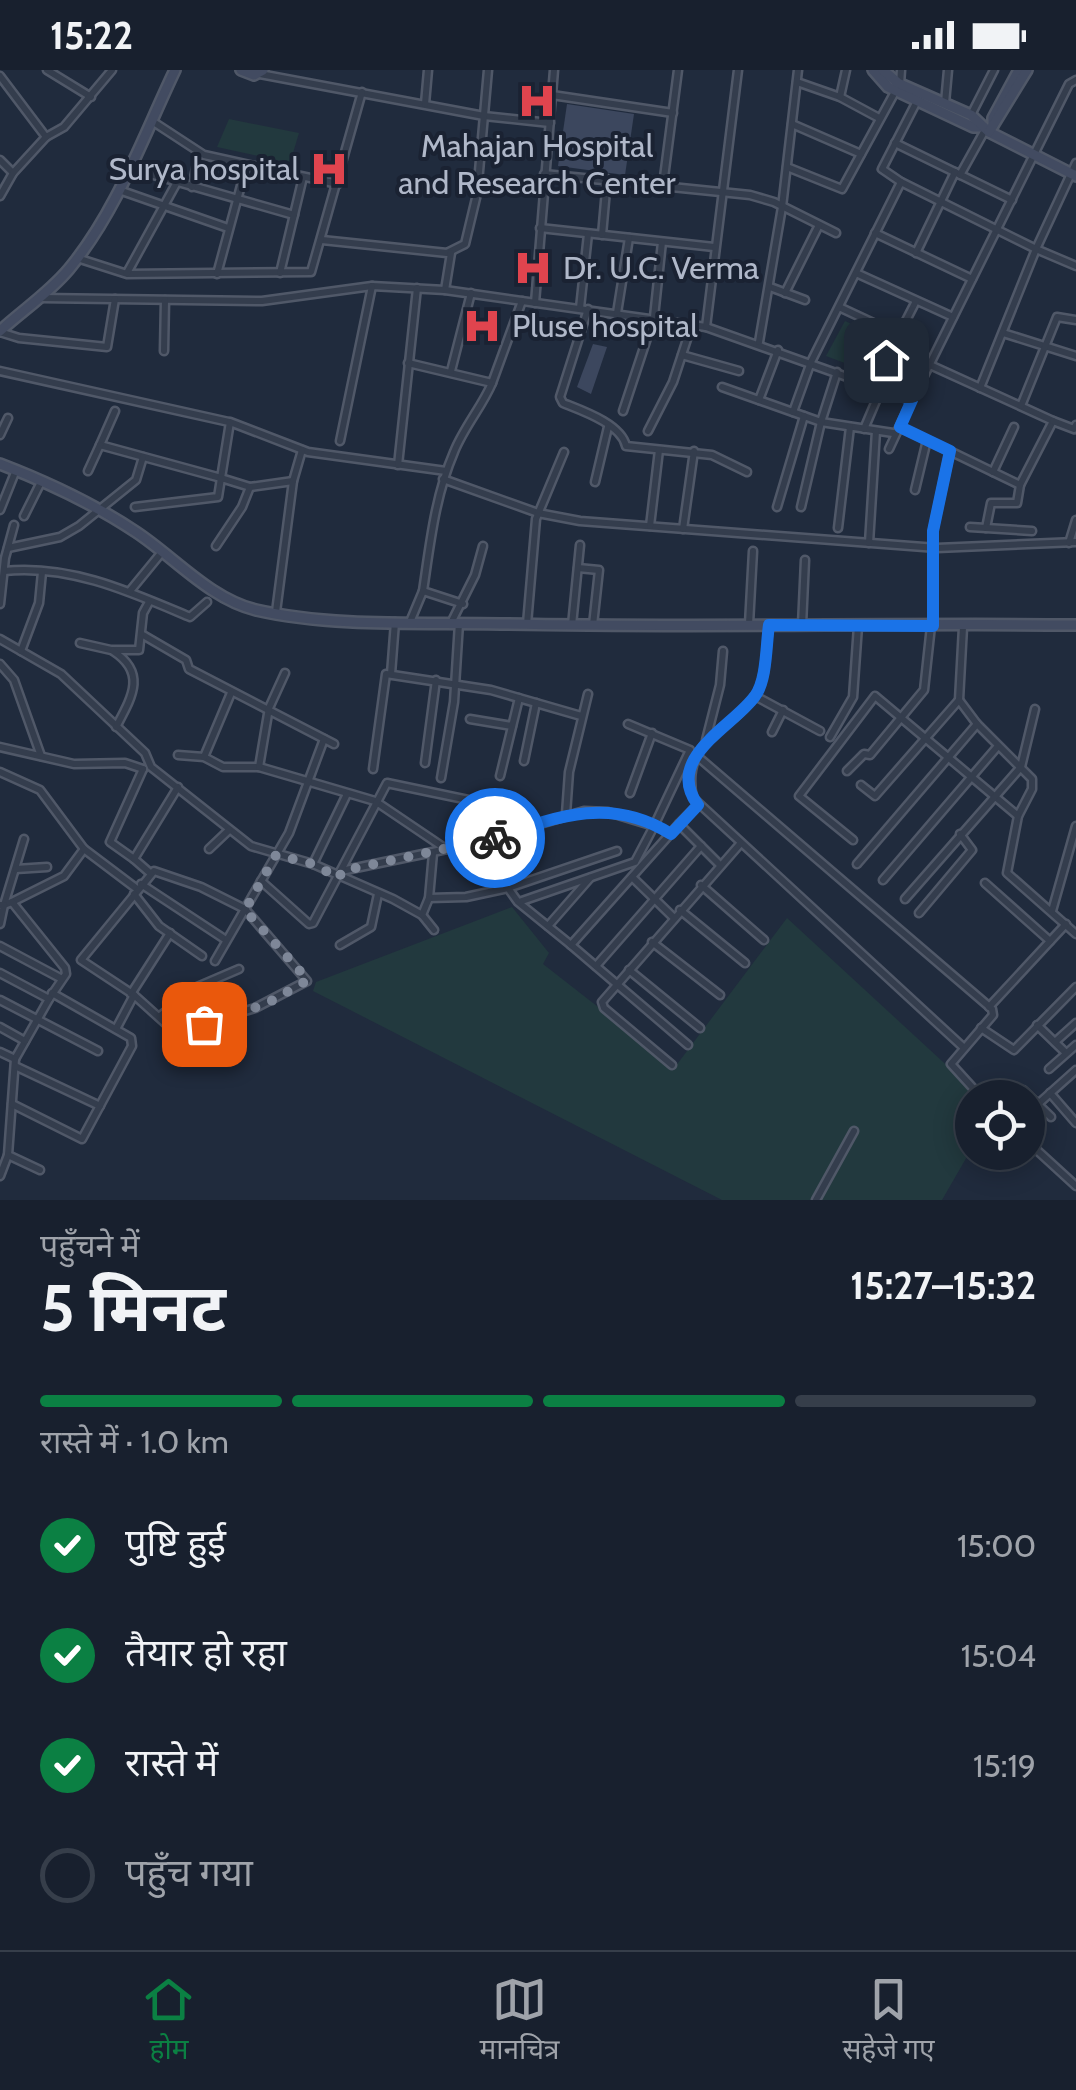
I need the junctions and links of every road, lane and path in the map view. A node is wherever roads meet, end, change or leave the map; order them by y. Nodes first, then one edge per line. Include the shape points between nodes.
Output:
1 (48, 70) edge
2 (112, 70) edge
3 (175, 70) edge
4 (242, 70) edge
5 (428, 70) edge
6 (488, 70) edge
7 (554, 70) edge
8 (678, 70) edge
9 (738, 70) edge
10 (798, 70) edge
11 (846, 70) edge
12 (872, 70) edge
13 (883, 70) edge
14 (902, 70) edge
15 (948, 70) edge
16 (994, 70) edge
17 (1019, 70) edge
18 (1027, 70) edge
19 (261, 72) edge
20 (0, 76) edge
21 (1076, 80) edge
22 (797, 82) junction
23 (898, 87) junction
24 (362, 92) junction
25 (552, 95) junction
26 (91, 97) junction
27 (840, 97) junction
28 (917, 101) junction
29 (945, 103) junction
30 (425, 104) junction
31 (673, 113) junction
32 (971, 115) junction
33 (484, 116) junction
34 (879, 118) junction
35 (150, 120) junction
36 (550, 123) junction
37 (792, 124) junction
38 (987, 129) junction
39 (46, 137) junction
40 (895, 143) junction
41 (199, 153) junction
42 (861, 154) junction
43 (1032, 156) junction
44 (0, 160) edge
45 (1076, 163) edge
46 (246, 167) junction
47 (788, 167) junction
48 (129, 168) junction
49 (13, 173) junction
50 (544, 174) junction
51 (957, 174) junction
52 (1073, 175) edge
53 (304, 177) junction
54 (607, 179) junction
55 (177, 182) junction
56 (901, 182) junction
57 (338, 184) junction
58 (664, 185) junction
59 (192, 187) junction
60 (119, 190) junction
61 (722, 192) junction
62 (0, 196) edge
63 (236, 198) junction
64 (1012, 200) junction
65 (941, 202) junction
66 (782, 207) junction
67 (164, 208) junction
68 (294, 214) junction
69 (819, 225) junction
70 (228, 228) junction
71 (540, 228) junction
72 (996, 230) junction
73 (836, 233) dead end
74 (875, 233) junction
75 (588, 234) junction
76 (602, 235) junction
77 (629, 238) junction
78 (322, 240) junction
79 (662, 242) junction
80 (714, 248) junction
81 (1036, 249) junction
82 (450, 253) junction
83 (916, 253) junction
84 (77, 258) junction
85 (1076, 266) edge
86 (280, 273) junction
87 (856, 273) junction
88 (127, 274) junction
89 (217, 274) junction
90 (972, 280) junction
91 (372, 286) junction
92 (770, 287) junction
93 (417, 288) junction
94 (445, 290) junction
95 (785, 292) junction
96 (471, 293) junction
97 (40, 298) junction
98 (115, 299) junction
99 (165, 300) junction
100 (522, 300) junction
101 (805, 300) dead end
102 (916, 300) junction
103 (535, 302) junction
104 (839, 307) junction
105 (584, 309) junction
106 (618, 312) junction
107 (953, 317) junction
108 (654, 318) junction
109 (1076, 320) edge
110 (692, 324) junction
111 (706, 326) junction
112 (0, 332) edge
113 (1002, 333) junction
114 (899, 335) junction
115 (759, 342) junction
116 (1045, 346) junction
117 (778, 350) junction
118 (164, 351) dead end
119 (682, 354) junction
120 (1076, 356) edge
121 (811, 362) junction
122 (408, 363) junction
123 (930, 365) junction
124 (0, 371) edge
125 (452, 371) junction
126 (739, 371) dead end
127 (838, 372) junction
128 (492, 383) junction
129 (722, 387) dead end
130 (877, 387) junction
131 (980, 388) junction
132 (758, 400) junction
133 (912, 400) junction
134 (1022, 406) junction
135 (114, 410) dead end
136 (623, 411) dead end
137 (793, 412) junction
138 (804, 416) junction
139 (8, 418) dead end
140 (1054, 421) junction
141 (821, 422) junction
142 (228, 425) junction
143 (608, 427) junction
144 (850, 427) junction
145 (1014, 427) dead end
146 (1075, 428) edge
147 (864, 429) junction
148 (897, 430) junction
149 (648, 431) dead end
150 (876, 431) junction
151 (0, 435) edge
152 (927, 440) junction
153 (340, 441) dead end
154 (100, 445) junction
155 (888, 449) dead end
156 (658, 450) junction
157 (950, 451) junction
158 (564, 452) dead end
159 (694, 452) junction
160 (300, 455) junction
161 (144, 457) junction
162 (0, 464) edge
163 (398, 464) junction
164 (16, 470) junction
165 (88, 470) dead end
166 (747, 472) dead end
167 (993, 472) junction
168 (445, 475) junction
169 (221, 478) junction
170 (42, 481) junction
171 (293, 482) junction
172 (595, 482) dead end
173 (1020, 485) junction
174 (250, 487) junction
175 (915, 490) dead end
176 (134, 506) dead end
177 (777, 507) dead end
178 (801, 507) dead end
179 (0, 510) edge
180 (100, 510) junction
181 (539, 510) junction
182 (24, 516) dead end
183 (1076, 520) edge
184 (14, 525) dead end
185 (650, 526) junction
186 (970, 527) dead end
187 (684, 528) junction
188 (838, 528) dead end
189 (986, 528) junction
190 (1032, 531) dead end
191 (869, 539) junction
192 (1073, 542) edge
193 (580, 544) dead end
194 (934, 544) junction
195 (216, 546) dead end
196 (483, 546) dead end
197 (8, 548) junction
198 (754, 551) dead end
199 (162, 552) junction
200 (805, 560) dead end
201 (578, 568) junction
202 (4, 571) junction
203 (42, 572) junction
204 (130, 591) junction
205 (423, 591) junction
206 (149, 602) junction
207 (207, 602) dead end
208 (0, 604) edge
209 (462, 604) junction
210 (276, 612) junction
211 (395, 622) junction
212 (410, 622) junction
213 (455, 623) junction
214 (527, 624) junction
215 (749, 624) junction
216 (572, 625) junction
217 (593, 625) junction
218 (769, 625) junction
219 (1076, 625) edge
220 (802, 626) junction
221 (858, 626) junction
222 (932, 626) junction
223 (962, 626) junction
224 (143, 635) junction
225 (0, 638) edge
226 (80, 642) dead end
227 (111, 650) junction
228 (21, 651) junction
229 (723, 651) dead end
230 (0, 664) edge
231 (285, 673) dead end
232 (391, 674) junction
233 (436, 680) junction
234 (456, 684) junction
235 (231, 694) junction
236 (588, 694) dead end
237 (755, 696) junction
238 (519, 698) junction
239 (959, 700) junction
240 (536, 703) junction
241 (269, 708) junction
242 (1035, 709) dead end
243 (784, 710) junction
244 (581, 716) junction
245 (901, 718) junction
246 (470, 719) dead end
247 (628, 724) dead end
248 (977, 724) junction
249 (116, 726) junction
250 (512, 726) junction
251 (772, 732) dead end
252 (820, 732) dead end
253 (652, 734) junction
254 (830, 737) dead end
255 (925, 738) junction
256 (324, 739) junction
257 (706, 741) junction
258 (334, 744) dead end
259 (998, 746) junction
260 (0, 747) edge
261 (178, 754) dead end
262 (697, 756) junction
263 (947, 756) junction
264 (42, 757) junction
265 (204, 758) junction
266 (148, 759) junction
267 (524, 762) dead end
268 (425, 763) dead end
269 (1020, 767) junction
270 (258, 768) junction
271 (143, 769) junction
272 (372, 769) dead end
273 (848, 771) dead end
274 (0, 772) edge
275 (500, 776) dead end
276 (972, 776) junction
277 (441, 778) dead end
278 (305, 782) junction
279 (860, 785) dead end
280 (178, 787) junction
281 (630, 793) dead end
282 (348, 794) junction
283 (994, 796) junction
284 (375, 801) junction
285 (698, 805) junction
286 (566, 814) junction
287 (1018, 816) junction
288 (679, 824) junction
289 (655, 825) junction
290 (1076, 826) edge
291 (229, 830) junction
292 (519, 830) junction
293 (671, 834) junction
294 (960, 834) junction
295 (493, 838) junction
296 (24, 839) dead end
297 (853, 840) dead end
298 (740, 844) junction
299 (702, 846) junction
300 (1073, 847) edge
301 (84, 849) junction
302 (209, 849) dead end
303 (446, 850) junction
304 (617, 850) dead end
305 (432, 852) junction
306 (276, 855) junction
307 (134, 859) junction
308 (313, 864) junction
309 (719, 864) junction
310 (857, 864) dead end
311 (47, 867) dead end
312 (16, 869) junction
313 (150, 873) junction
314 (340, 874) junction
315 (593, 875) junction
316 (632, 877) junction
317 (883, 880) dead end
318 (261, 881) junction
319 (985, 883) dead end
320 (701, 886) junction
321 (508, 888) junction
322 (137, 889) junction
323 (378, 894) junction
324 (429, 898) junction
325 (905, 898) dead end
326 (654, 900) junction
327 (518, 902) junction
328 (6, 904) edge
329 (245, 910) junction
330 (680, 910) junction
331 (1052, 912) junction
332 (919, 914) dead end
333 (422, 916) junction
334 (673, 917) junction
335 (0, 924) edge
336 (1066, 924) junction
337 (548, 926) junction
338 (434, 930) dead end
339 (170, 934) junction
340 (1076, 934) edge
341 (226, 940) junction
342 (764, 940) dead end
343 (1050, 941) junction
344 (652, 942) junction
345 (572, 944) junction
346 (340, 945) dead end
347 (0, 946) edge
348 (202, 956) dead end
349 (81, 960) junction
350 (215, 962) dead end
351 (745, 963) dead end
352 (596, 966) junction
353 (239, 968) dead end
354 (630, 970) junction
355 (0, 973) edge
356 (64, 976) junction
357 (616, 984) junction
358 (1076, 987) edge
359 (133, 994) junction
360 (720, 995) dead end
361 (50, 996) junction
362 (0, 1000) edge
363 (989, 1007) junction
364 (160, 1016) junction
365 (37, 1020) junction
366 (1076, 1023) edge
367 (1037, 1024) junction
368 (0, 1028) edge
369 (700, 1028) dead end
370 (981, 1028) junction
371 (116, 1030) junction
372 (25, 1041) junction
373 (1055, 1042) junction
374 (1076, 1045) edge
375 (688, 1046) dead end
376 (964, 1047) junction
377 (98, 1051) dead end
378 (0, 1052) edge
379 (1066, 1053) junction
380 (15, 1063) junction
381 (672, 1065) dead end
382 (1050, 1069) dead end
383 (1076, 1070) edge
384 (965, 1080) edge
385 (1050, 1093) junction
386 (1045, 1098) edge
387 (12, 1104) junction
388 (100, 1106) junction
389 (1045, 1110) edge
390 (1052, 1116) dead end
391 (1076, 1123) edge
392 (0, 1130) edge
393 (854, 1131) dead end
394 (10, 1136) junction
395 (8, 1154) junction
396 (1045, 1158) edge
397 (40, 1170) dead end
398 (0, 1176) edge
399 (1076, 1186) edge
400 (816, 1200) edge

1 - 26 street
2 - 26 street
3 - 35 main road
4 - 19 main road
5 - 30 street
6 - 33 street
7 - 25 street
8 - 31 street
9 - 61 street
10 - 22 street
11 - 27 street
12 - 23 main road via 878,80
13 - 23 main road
14 - 23 street
15 - 29 street
16 - 32 street
17 - 38 main road
18 - 38 main road via 1000,121
19 - 24 street
20 - 39 street
21 - 43 street
22 - 27 street
22 - 37 street
23 - 28 main road
23 - 29 main road
23 - 34 street
24 - 30 street
24 - 57 street
25 - 31 street
25 - 36 street
26 - 39 street
27 - 34 street
28 - 38 main road
28 - 40 street
29 - 32 main road
30 - 33 street
31 - 58 street
32 - 38 main road
33 - 36 street
33 - 82 street via 470,232
34 - 42 street
35 - 41 street
35 - 48 main road
36 - 50 street
37 - 42 street
37 - 47 street
38 - 43 main road
38 - 51 street
39 - 49 street
40 - 51 street
40 - 56 street via 882,171
41 - 46 street
41 - 59 street
42 - 47 street via 840,190
43 - 52 main road
43 - 64 street
44 - 49 street
45 - 52 street
46 - 53 street
46 - 63 street
47 - 66 street
48 - 55 street
48 - 60 main road
49 - 62 street
50 - 54 street
50 - 71 street
51 - 64 street
51 - 65 street
52 - 81 street
53 - 57 street
53 - 68 street
54 - 58 street
54 - 76 street
55 - 59 street
55 - 67 street
56 - 65 street
56 - 74 street
57 - 78 street
58 - 61 street
59 - 63 street
60 - 67 street
60 - 84 main road
61 - 66 street
61 - 80 street
63 - 68 street
63 - 70 street
64 - 72 street
65 - 72 street
65 - 83 street
66 - 69 street
66 - 92 street
67 - 70 street
67 - 88 street
68 - 86 street
69 - 73 street
69 - 95 street
70 - 89 street
71 - 75 street
71 - 103 street
72 - 81 street
72 - 90 street
74 - 83 street
74 - 87 street
75 - 76 street
75 - 105 street
76 - 77 street
77 - 79 street
77 - 106 street
78 - 82 street
78 - 86 street via 312,272
79 - 80 street
79 - 108 street
80 - 111 street
81 - 85 street
81 - 113 street
82 - 94 street
83 - 90 street
84 - 88 street
84 - 97 main road
86 - 89 street
87 - 102 street
87 - 104 street
88 - 89 street
90 - 107 street
91 - 93 street
91 - 99 street via 262,302
91 - 153 street
92 - 95 street
92 - 115 street
93 - 94 street
93 - 122 street
94 - 96 street
95 - 101 street
96 - 100 street
96 - 125 street
97 - 98 street
97 - 112 main road
98 - 99 street
98 - 112 street via 104,347
99 - 118 street
100 - 103 street
100 - 128 street
102 - 107 street
102 - 114 street
103 - 105 street
104 - 114 street
104 - 121 street
105 - 106 street
105 - 143 street via 560,400
106 - 108 street
107 - 123 street
108 - 110 street
108 - 136 street
109 - 116 street via 1058,316
110 - 111 street
110 - 119 street
111 - 115 street
113 - 116 street
113 - 131 street
114 - 130 street
115 - 117 street
116 - 120 street
116 - 134 street
117 - 121 street
117 - 132 street
119 - 126 street
119 - 149 street
121 - 127 street
121 - 137 street
122 - 125 street
122 - 163 street
123 - 131 street
123 - 133 street
124 - 142 street
125 - 128 street
127 - 130 street
127 - 141 street
128 - 168 street
129 - 132 street
130 - 133 street
130 - 147 street
131 - 134 street
132 - 137 street
133 - 148 street
134 - 140 street
135 - 154 street
137 - 138 street
138 - 141 street
138 - 177 street
139 - 151 street
140 - 146 street
140 - 173 street
141 - 144 street
141 - 178 street
142 - 160 street
142 - 169 street
143 - 156 street via 624,436 626,446
143 - 172 street
144 - 147 street
144 - 188 street
145 - 167 street
147 - 150 street
148 - 150 street
148 - 152 street
148 - 155 street
150 - 191 street
152 - 157 street
152 - 175 street
154 - 161 street
154 - 165 street
156 - 159 street
156 - 185 street
157 - 167 street
157 - 194 street
158 - 181 street
159 - 166 street
159 - 187 street
160 - 163 street
160 - 171 street
161 - 169 street
161 - 180 street via 136,480
162 - 164 main road
163 - 168 street
164 - 170 main road
164 - 179 street
167 - 173 street
168 - 181 street
168 - 205 street
169 - 174 street
169 - 176 street via 218,497
170 - 180 main road
170 - 182 street
171 - 174 street
171 - 210 street
173 - 189 street via 1016,504 991,504
174 - 195 street
180 - 197 street via 63,536
180 - 199 main road
181 - 185 street
181 - 214 street
183 - 192 street
184 - 197 street
185 - 187 street
186 - 189 street
187 - 191 street
189 - 190 street
191 - 194 street
192 - 194 street
193 - 201 street
194 - 222 street
196 - 209 street
197 - 202 street
198 - 215 street
199 - 204 street
199 - 210 main road via 237,603
200 - 220 street
201 - 216 street
201 - 217 street via 599,570
202 - 203 street
202 - 208 street
203 - 204 street
203 - 228 street via 39,603
204 - 206 street
205 - 209 street
205 - 212 street
206 - 207 street via 192,617
206 - 224 street
209 - 213 street
210 - 211 main road
211 - 212 main road
211 - 232 street
212 - 213 main road
213 - 214 main road
213 - 234 street
214 - 216 main road
215 - 217 main road
215 - 218 main road
216 - 217 main road
218 - 220 main road
218 - 237 street
219 - 223 main road
220 - 221 main road
221 - 222 main road
221 - 254 street via 853,696
222 - 223 main road
222 - 245 street via 926,684
223 - 239 street
224 - 227 street via 138,651
224 - 235 street
225 - 228 street
226 - 227 street
227 - 249 street via 129,663 134,680
228 - 249 street via 61,674
229 - 257 street
230 - 264 street via 14,680
231 - 241 street
232 - 233 street
232 - 272 street via 384,676
233 - 234 street
233 - 268 street
234 - 238 street
234 - 277 street
235 - 241 street
235 - 265 street
236 - 244 street
237 - 243 street
237 - 257 street
238 - 240 street
238 - 250 street
239 - 248 street
239 - 255 street
240 - 244 street
240 - 267 street
241 - 256 street
241 - 270 street
242 - 269 street
243 - 251 street
243 - 252 street
244 - 286 street
245 - 255 street
245 - 273 street
245 - 297 street via 874,697 799,795
246 - 250 street
247 - 253 street
248 - 259 street
248 - 263 street
249 - 266 street
250 - 275 street
253 - 281 street
253 - 289 street via 690,753
255 - 263 street
255 - 279 street via 874,797
256 - 258 street
256 - 278 street
257 - 262 street
259 - 269 street
259 - 276 street
260 - 264 street
261 - 265 street
262 - 285 street via 690,777
262 - 363 street
263 - 276 street
263 - 310 street
264 - 271 street
265 - 270 street via 222,767
266 - 271 street
266 - 280 street
269 - 283 street
269 - 287 street via 1032,789
270 - 278 street
271 - 307 street via 110,842
274 - 301 street via 40,790
276 - 283 street
276 - 317 street
278 - 282 street
278 - 306 street
280 - 291 street
280 - 307 street
282 - 284 street
282 - 308 street
283 - 287 street
283 - 294 street
284 - 292 street via 387,783 492,804 514,810
284 - 303 street
284 - 314 street
285 - 288 street
285 - 298 street
286 - 289 street via 608,812
286 - 292 street
287 - 331 street via 1007,872
288 - 293 street
288 - 299 street
289 - 293 street
289 - 315 street via 635,862
290 - 300 street
291 - 302 street
291 - 306 street
292 - 295 street
293 - 316 street
294 - 325 street
294 - 332 street via 972,850
295 - 303 street
295 - 321 street
296 - 312 street
298 - 309 street
298 - 376 street
299 - 309 street
299 - 326 street
300 - 331 street
301 - 322 street
301 - 328 street via 64,876
303 - 305 street
304 - 321 street
305 - 314 street
305 - 324 street
306 - 308 street
306 - 318 street
307 - 313 street
308 - 314 street
309 - 320 street
311 - 312 street
312 - 328 street
313 - 322 street
313 - 329 street via 201,887
314 - 318 street via 311,924
314 - 323 street
315 - 327 street
315 - 337 street
316 - 326 street
316 - 345 street
318 - 329 street
319 - 343 street
320 - 330 street
320 - 342 street
321 - 324 street
321 - 327 street
322 - 339 street
322 - 341 street
322 - 349 street
323 - 333 street
323 - 346 street via 371,927
324 - 333 street
326 - 334 street
326 - 352 street
327 - 337 street
328 - 335 street
328 - 356 street
329 - 341 street
329 - 364 street via 307,981 266,1004 183,1032
330 - 334 street
330 - 351 street
331 - 336 street
333 - 338 street
334 - 344 street
336 - 340 street
336 - 343 street
337 - 345 street
339 - 348 street
339 - 359 street
341 - 350 street
343 - 363 street
344 - 354 street
344 - 360 street
345 - 352 street
347 - 356 street
349 - 356 street
349 - 359 street
352 - 357 street
353 - 364 street
354 - 357 street
354 - 369 street
355 - 361 street
356 - 361 street
357 - 375 street
357 - 381 street via 601,1004
358 - 367 street
359 - 364 street
359 - 371 street
361 - 365 street
361 - 371 street
362 - 365 street
363 - 370 street via 993,1015
365 - 372 street
365 - 377 street
366 - 373 street
367 - 370 street via 1014,1050
367 - 373 street
368 - 372 street
370 - 376 street
371 - 388 street via 134,1042
372 - 380 street
373 - 379 street
374 - 379 street
376 - 384 street via 952,1067
378 - 380 street
379 - 382 street
380 - 387 street
380 - 388 street
383 - 385 street
385 - 386 street
385 - 391 street
387 - 388 street via 82,1140
387 - 394 street
389 - 390 street
392 - 394 street
393 - 400 street
394 - 395 street
395 - 397 street
395 - 398 street
396 - 399 street

